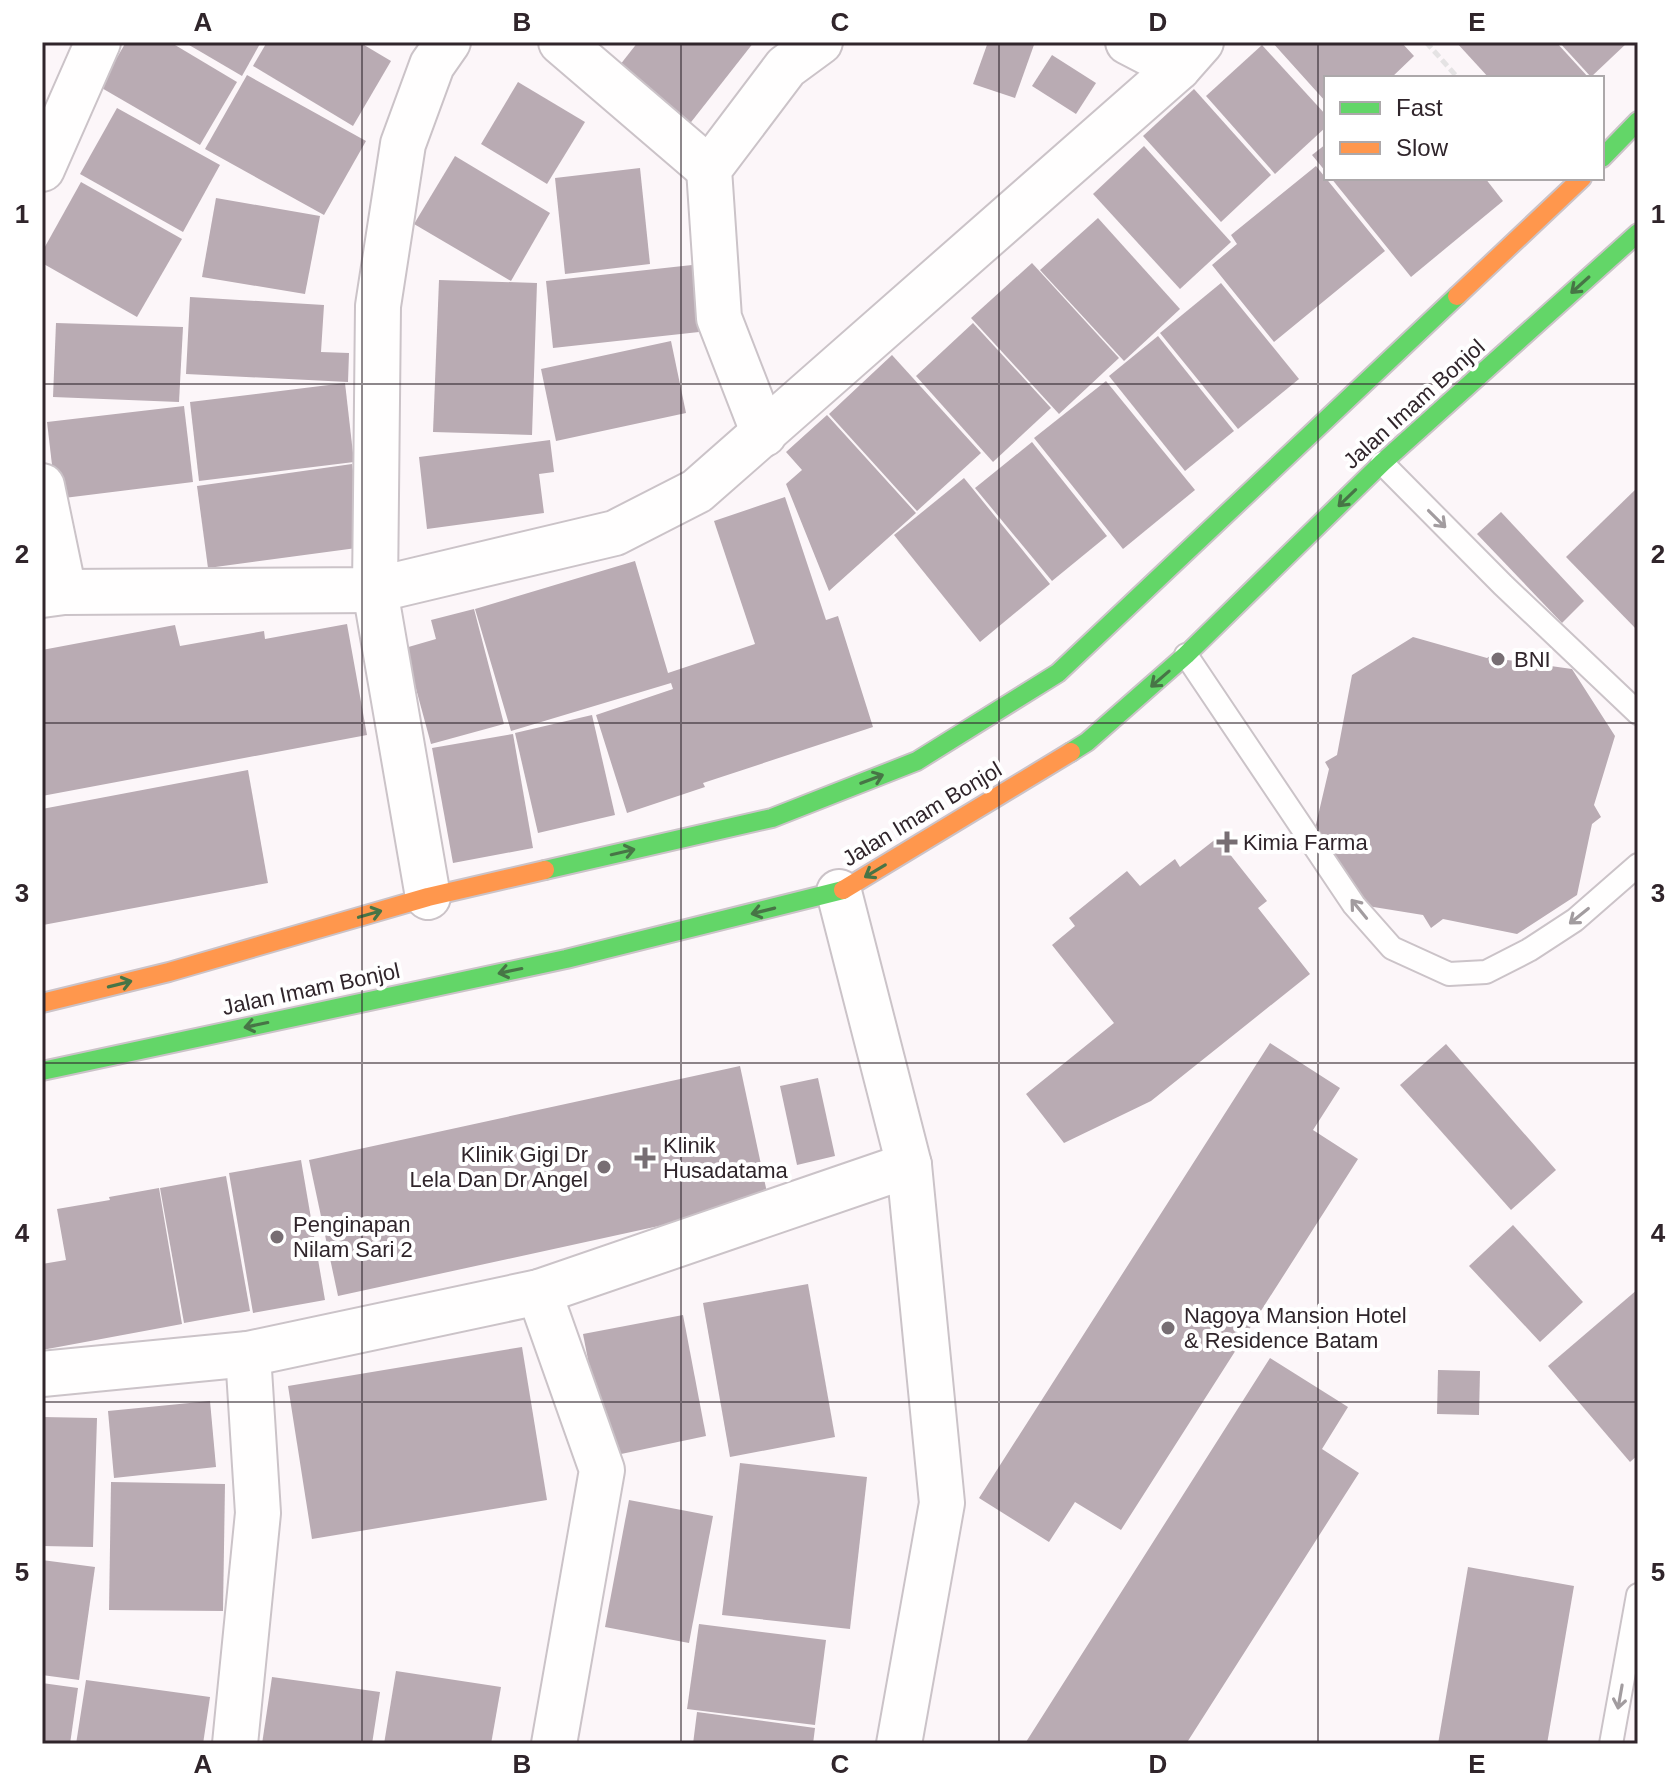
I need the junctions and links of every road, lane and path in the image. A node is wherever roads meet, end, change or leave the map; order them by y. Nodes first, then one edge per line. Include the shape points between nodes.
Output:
1 (98, 42) edge
2 (448, 42) edge
3 (561, 42) edge
4 (820, 42) edge
5 (1128, 42) edge
6 (1426, 42) edge
7 (1189, 55) edge
8 (1456, 76) edge
9 (1638, 121) edge
10 (1604, 156) edge
11 (42, 169) edge
12 (709, 169) junction
13 (1580, 180) edge
14 (1634, 244) edge
15 (764, 434) junction
16 (1382, 463) junction
17 (42, 486) edge
18 (375, 590) junction
19 (53, 593) edge
20 (1186, 655) junction
21 (1638, 713) edge
22 (1638, 865) edge
23 (839, 892) junction
24 (428, 897) junction
25 (42, 1003) edge
26 (42, 1071) edge
27 (909, 1165) junction
28 (539, 1292) junction
29 (248, 1354) junction
30 (42, 1374) edge
31 (1638, 1595) edge
32 (235, 1744) edge
33 (554, 1744) edge
34 (899, 1744) edge
35 (1611, 1744) edge

1 - 11 street
2 - 18 street via 432,65 403,144 378,306
3 - 12 street
4 - 12 street via 786,67
5 - 7 street
6 - 8 path
7 - 15 street
9 - 10 main road
12 - 15 street via 719,318
24 -> 13 main road, Jalan Imam Bonjol via 772,818 917,761 943,745 1058,673
14 -> 16 main road, Jalan Imam Bonjol
15 - 18 street via 697,491 615,533
16 -> 20 main road, Jalan Imam Bonjol
16 -> 21 lane
17 - 19 street
18 - 19 street
18 - 24 street
22 -> 20 lane via 1575,920 1486,972 1449,974 1392,948 1354,905
20 -> 23 main road, Jalan Imam Bonjol via 1087,742
23 -> 26 main road, Jalan Imam Bonjol via 566,959
23 - 27 street
25 -> 24 main road, Jalan Imam Bonjol
27 - 28 street
27 - 34 street via 942,1503
28 - 29 street
28 - 33 street via 602,1470
29 - 30 street
29 - 32 street via 258,1513
31 -> 35 lane

